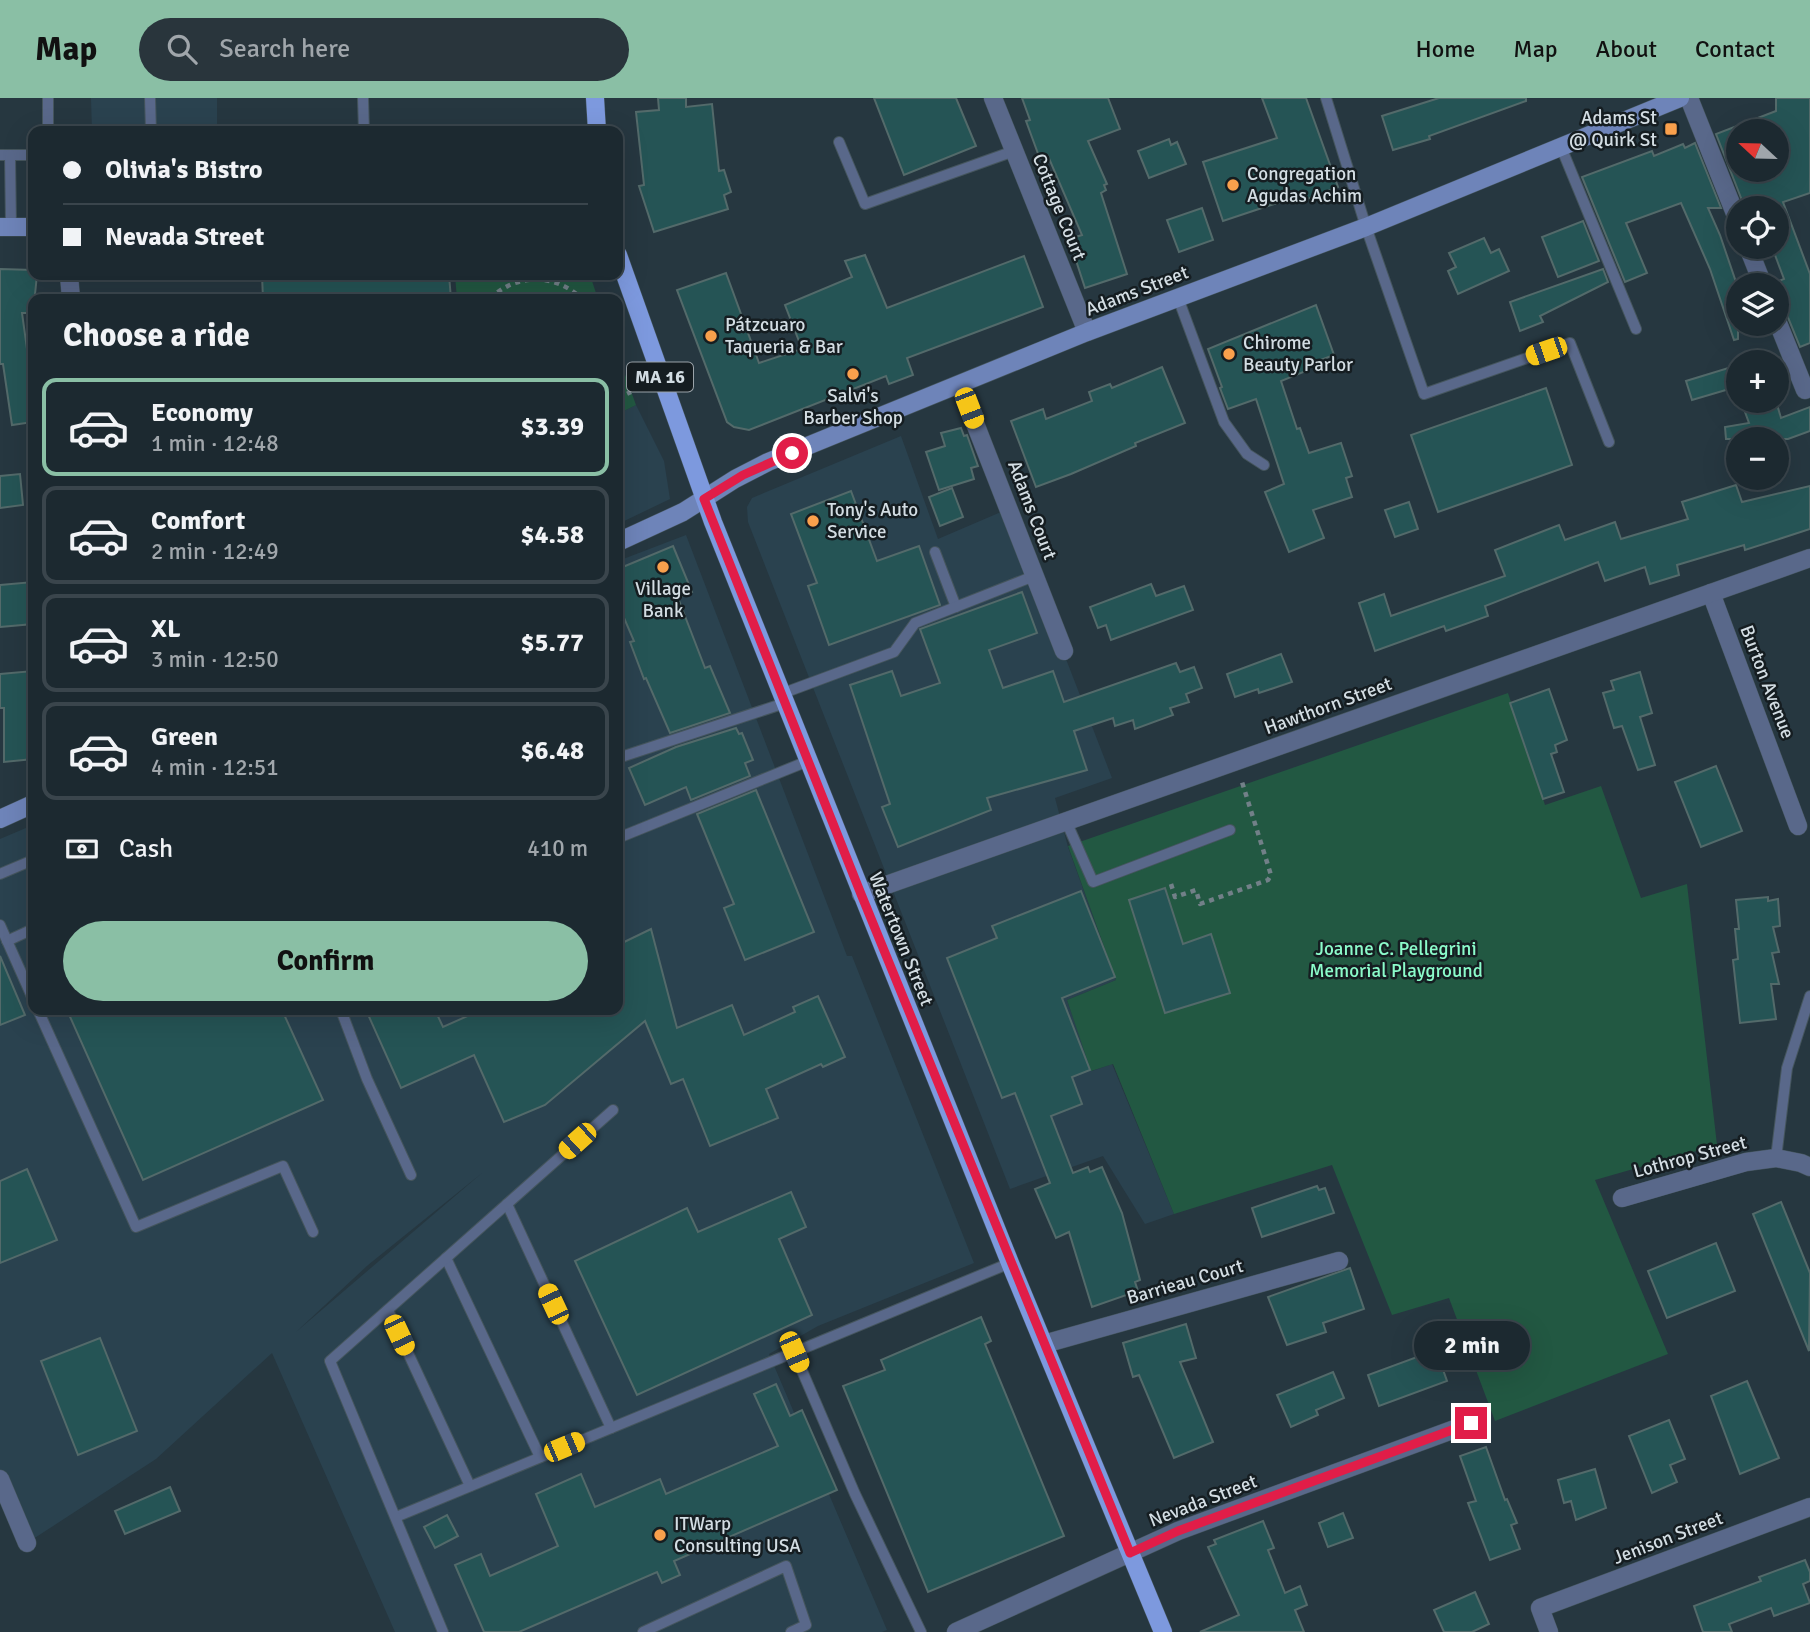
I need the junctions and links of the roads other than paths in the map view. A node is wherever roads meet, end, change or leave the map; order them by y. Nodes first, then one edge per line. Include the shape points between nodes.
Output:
1 (48, 98) edge
2 (150, 98) edge
3 (363, 98) edge
4 (595, 98) edge
5 (993, 98) edge
6 (1326, 98) edge
7 (1680, 98) edge
8 (1689, 98) edge
9 (48, 126) edge
10 (151, 126) edge
11 (364, 126) edge
12 (597, 126) edge
13 (839, 142) dead end
14 (1560, 147) junction
15 (1014, 151) junction
16 (5, 155) edge
17 (28, 155) edge
18 (1728, 196) edge
19 (28, 227) edge
20 (1366, 227) junction
21 (6, 228) edge
22 (623, 269) edge
23 (1178, 298) junction
24 (1636, 329) dead end
25 (1087, 332) junction
26 (1783, 336) edge
27 (960, 385) junction
28 (1805, 390) dead end
29 (1609, 442) dead end
30 (1264, 465) dead end
31 (704, 499) junction
32 (623, 540) edge
33 (935, 552) dead end
34 (1810, 558) edge
35 (1034, 576) junction
36 (1711, 593) junction
37 (956, 607) junction
38 (1064, 651) dead end
39 (783, 698) junction
40 (623, 756) edge
41 (808, 761) junction
42 (28, 806) edge
43 (0, 819) edge
44 (1066, 821) junction
45 (1798, 826) dead end
46 (1230, 830) dead end
47 (623, 836) edge
48 (28, 862) edge
49 (0, 874) edge
50 (861, 894) junction
51 (0, 925) edge
52 (28, 931) edge
53 (7, 941) junction
54 (28, 988) edge
55 (1810, 996) edge
56 (40, 1015) edge
57 (343, 1015) edge
58 (613, 1110) dead end
59 (1776, 1158) junction
60 (1810, 1167) edge
61 (411, 1175) dead end
62 (1622, 1198) dead end
63 (507, 1204) junction
64 (313, 1232) dead end
65 (446, 1258) junction
66 (1339, 1261) dead end
67 (1010, 1263) junction
68 (388, 1310) junction
69 (1044, 1344) junction
70 (794, 1352) junction
71 (1471, 1423) dead end
72 (611, 1428) junction
73 (540, 1457) junction
74 (0, 1479) edge
75 (470, 1486) junction
76 (1810, 1507) edge
77 (396, 1517) junction
78 (27, 1543) dead end
79 (1130, 1553) junction
80 (443, 1632) edge
81 (643, 1632) edge
82 (791, 1632) edge
83 (921, 1632) edge
84 (956, 1632) edge
85 (1163, 1632) edge
86 (1549, 1632) edge

1 - 9 lane
2 - 10 lane
3 - 11 lane
4 - 12 main road
5 - 15 street, Cottage Court
6 - 20 lane
7 - 14 street, Adams Street
8 - 18 street
13 - 15 lane via 865,204
14 - 20 street, Adams Street
14 - 24 lane
15 - 25 street, Cottage Court
16 - 17 lane
16 - 21 lane
19 - 21 street
20 - 23 street, Adams Street
20 - 29 lane via 1424,394 1570,343
22 - 31 main road, Watertown Street / MA 16
23 - 25 street, Adams Street
23 - 30 lane via 1224,422 1247,454
25 - 27 street, Adams Street
26 - 28 street
27 - 31 street, Adams Street via 768,462
27 - 35 street, Adams Court
31 - 32 street, Adams Street
31 - 39 main road, Watertown Street / MA 16
33 - 37 lane
34 - 36 street, Hawthorn Street
35 - 37 lane
35 - 38 street, Adams Court
36 - 44 street, Hawthorn Street
36 - 45 street, Burton Avenue
37 - 39 lane via 915,623 894,652
39 - 40 lane
39 - 41 main road, Watertown Street / MA 16
41 - 47 lane
41 - 50 main road, Watertown Street / MA 16
42 - 43 street
44 - 46 lane via 1094,882
44 - 50 street, Hawthorn Street
48 - 49 lane
50 - 67 main road, Watertown Street / MA 16
51 - 53 lane
52 - 53 lane
53 - 54 lane
55 - 59 lane via 1787,1068
56 - 64 lane via 136,1227 283,1166
57 - 61 lane
58 - 63 lane
59 - 60 street, Lothrop Street
59 - 62 street, Lothrop Street via 1746,1162
63 - 65 lane
63 - 72 lane
65 - 68 lane
65 - 73 lane
66 - 69 street, Barrieau Court
67 - 69 main road, Watertown Street / MA 16
67 - 70 lane
68 - 75 lane
68 - 77 lane via 330,1361
69 - 79 main road, Watertown Street / MA 16
70 - 72 lane
70 - 83 lane
71 - 79 street, Nevada Street
72 - 73 lane
73 - 75 lane
74 - 78 street
75 - 77 lane
76 - 86 street, Jenison Street via 1540,1608
77 - 80 lane
79 - 84 street, Nevada Street
79 - 85 main road, Watertown Street / MA 16
81 - 82 lane via 786,1566 806,1625

